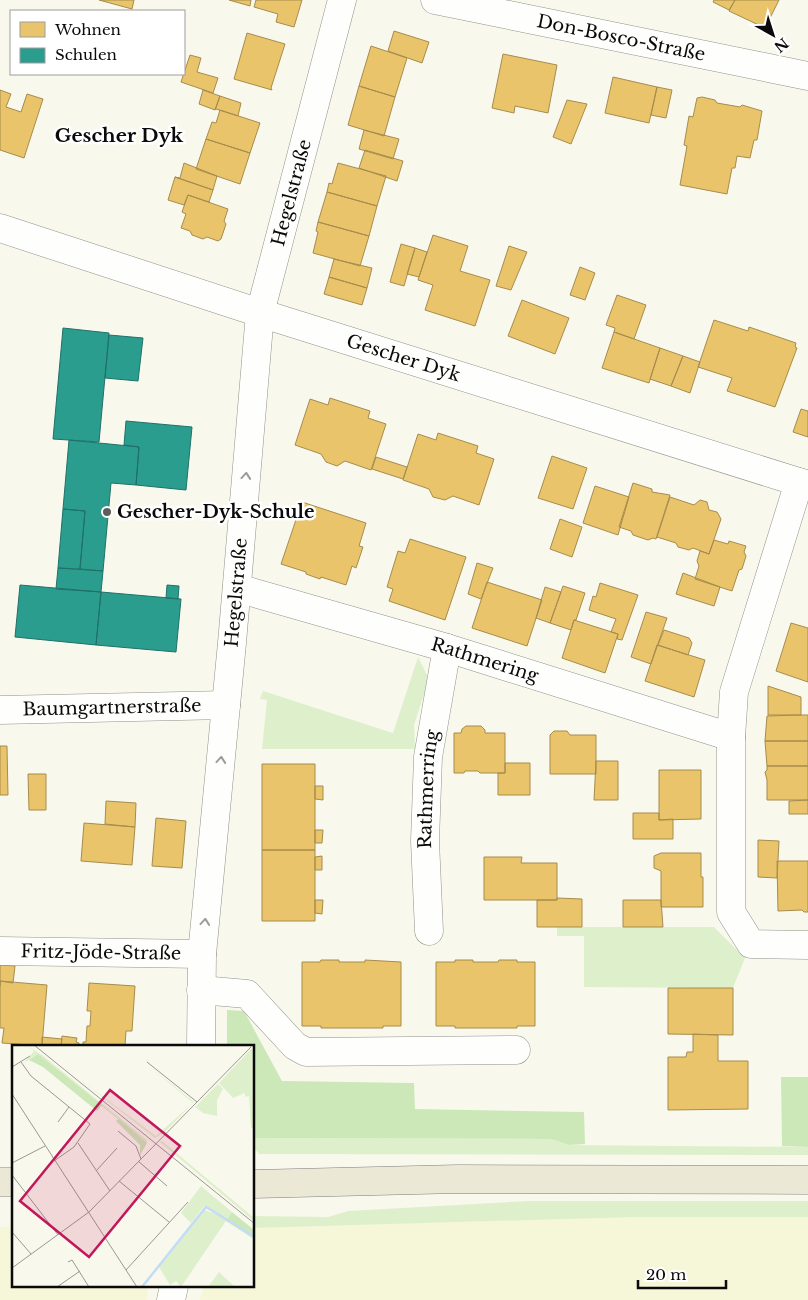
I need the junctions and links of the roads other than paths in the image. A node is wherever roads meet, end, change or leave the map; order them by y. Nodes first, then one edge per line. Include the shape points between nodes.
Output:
1 (342, 0) edge
2 (435, 0) edge
3 (808, 76) edge
4 (0, 228) edge
5 (260, 313) junction
6 (803, 484) edge
7 (237, 588) junction
8 (447, 648) junction
9 (226, 705) junction
10 (0, 710) edge
11 (731, 737) junction
12 (429, 931) dead end
13 (808, 945) edge
14 (0, 951) edge
15 (202, 954) junction
16 (200, 990) junction
17 (201, 1034) edge
18 (516, 1050) dead end
19 (808, 1180) edge
20 (255, 1184) edge

1 - 5 street, Hegelstraße
2 - 3 street, Don-Bosco-Straße
4 - 5 street, Gescher Dyk
5 - 6 street, Gescher Dyk
7 -> 5 street, Hegelstraße
6 - 11 street via 734,692
7 - 8 street, Rathmering
7 - 9 street, Hegelstraße
8 - 11 street, Rathmering
8 - 12 street, Rathmerring via 426,776
9 - 10 street, Baumgartnerstraße
15 -> 9 street, Hegelstraße
11 - 13 street via 731,912 751,944
14 - 15 street, Fritz-Jöde-Straße
15 - 16 street, Hegelstraße
16 - 17 street, Hegelstraße
16 - 18 street via 247,994 295,1046 306,1052
19 - 20 main road via 458,1179

